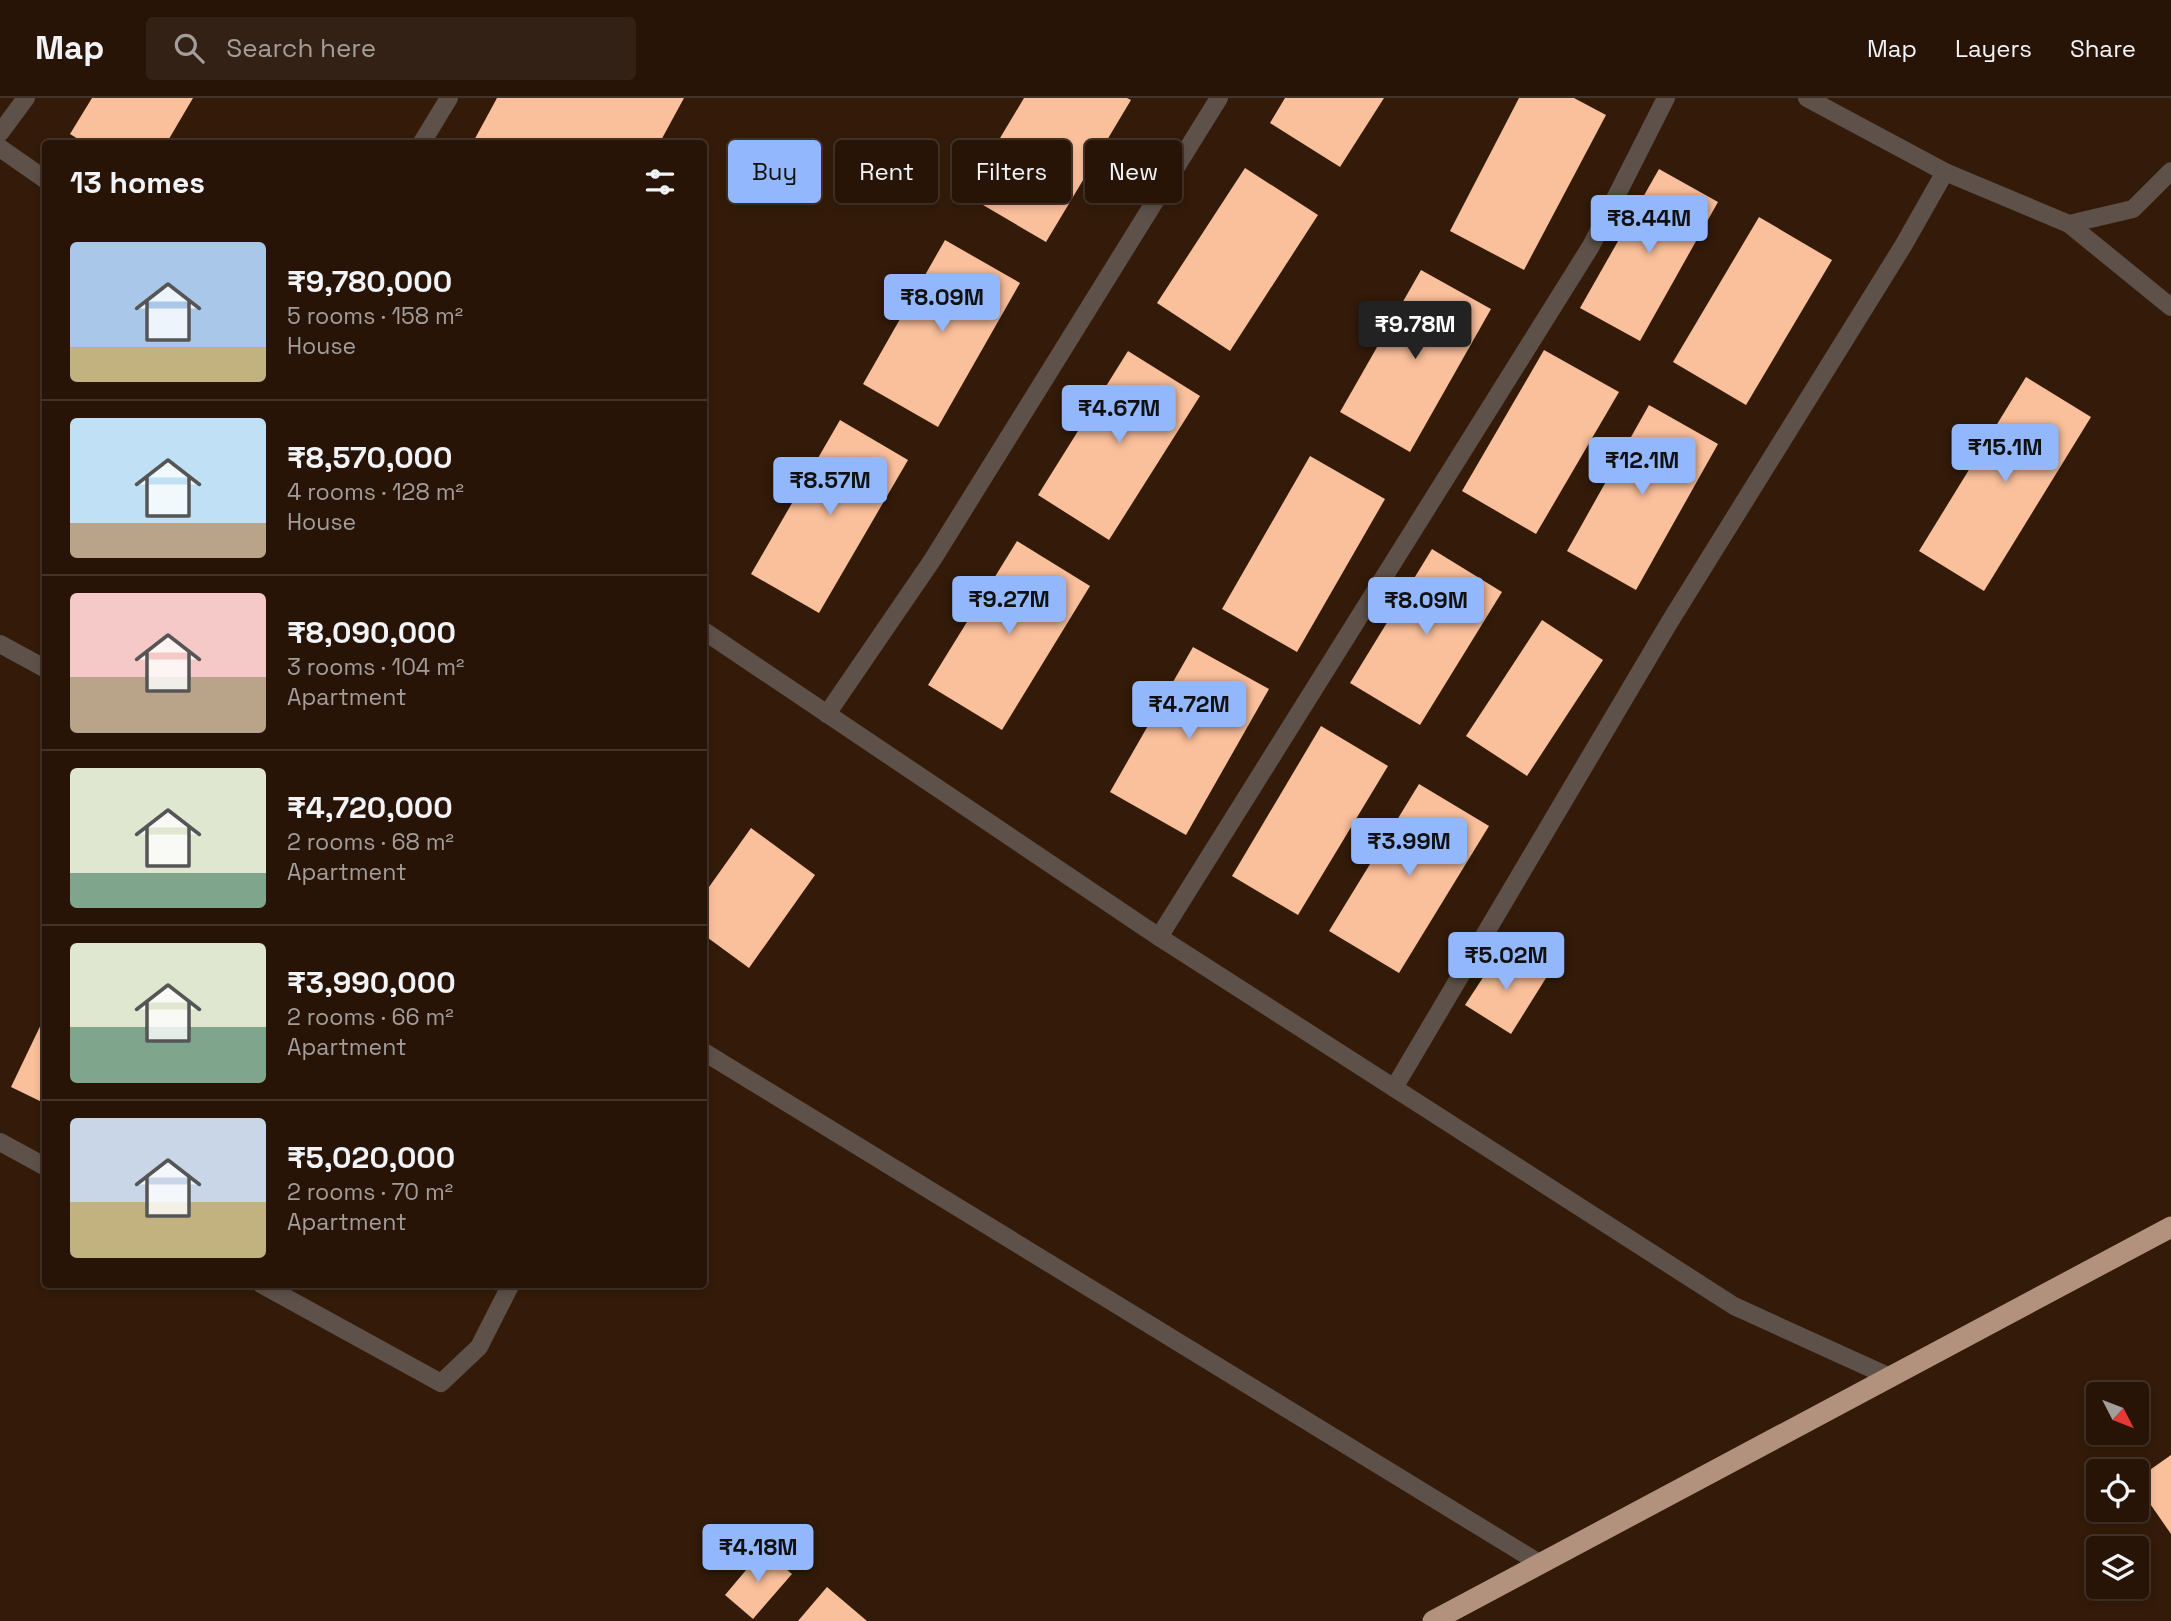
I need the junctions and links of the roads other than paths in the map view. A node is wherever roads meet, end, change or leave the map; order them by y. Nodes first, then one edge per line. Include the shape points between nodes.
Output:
1 (26, 98) edge
2 (449, 98) edge
3 (1219, 98) edge
4 (1667, 98) edge
5 (1807, 98) edge
6 (0, 133) edge
7 (423, 140) edge
8 (0, 148) edge
9 (1945, 172) junction
10 (2171, 172) edge
11 (42, 177) edge
12 (2069, 224) junction
13 (2171, 307) edge
14 (707, 633) edge
15 (0, 644) edge
16 (42, 667) edge
17 (827, 714) junction
18 (1159, 937) junction
19 (707, 1054) edge
20 (1394, 1088) junction
21 (0, 1142) edge
22 (42, 1165) edge
23 (2171, 1227) edge
24 (268, 1288) edge
25 (509, 1288) edge
26 (1891, 1377) junction
27 (1539, 1563) junction
28 (1433, 1621) edge

1 - 6 street
2 - 7 street
3 - 17 street via 933,559
4 - 18 street via 1591,246
5 - 9 street
8 - 11 street
9 - 12 street
9 - 20 street via 1669,623
10 - 12 street via 2133,209
12 - 13 street
14 - 17 street
15 - 16 street
17 - 18 street
18 - 20 street
19 - 27 street
20 - 26 street via 1734,1306
21 - 22 street
23 - 26 highway
24 - 25 street via 441,1383 478,1346
26 - 27 highway
27 - 28 highway

